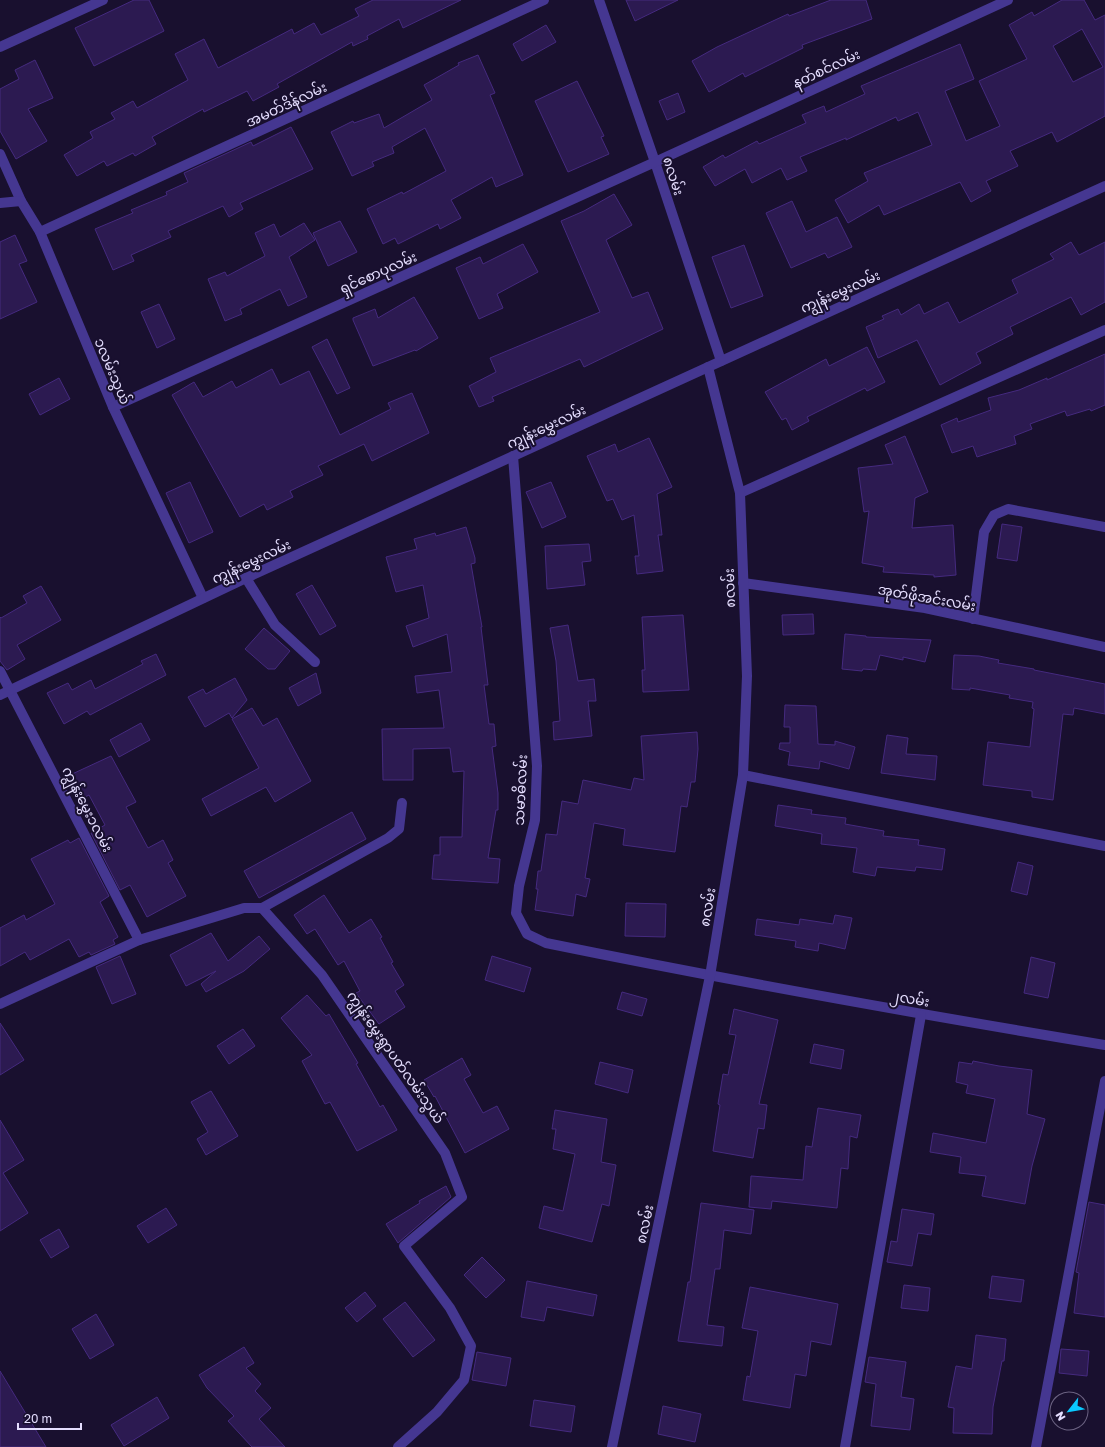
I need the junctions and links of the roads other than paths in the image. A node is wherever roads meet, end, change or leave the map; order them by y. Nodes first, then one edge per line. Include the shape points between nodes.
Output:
1 (103, 0) edge
2 (544, 0) edge
3 (599, 0) edge
4 (1008, 0) edge
5 (0, 47) edge
6 (0, 154) edge
7 (655, 162) junction
8 (1105, 186) edge
9 (21, 202) junction
10 (0, 203) edge
11 (40, 232) junction
12 (1105, 330) edge
13 (721, 361) junction
14 (708, 367) junction
15 (113, 407) junction
16 (513, 456) junction
17 (740, 493) junction
18 (1105, 527) edge
19 (246, 578) junction
20 (743, 583) junction
21 (203, 598) junction
22 (972, 619) junction
23 (1105, 647) edge
24 (314, 662) dead end
25 (0, 671) edge
26 (11, 691) junction
27 (0, 695) edge
28 (743, 775) junction
29 (402, 803) dead end
30 (1105, 846) edge
31 (262, 908) junction
32 (139, 940) junction
33 (710, 976) junction
34 (0, 1004) edge
35 (921, 1015) junction
36 (1105, 1045) edge
37 (1105, 1081) edge
38 (398, 1447) edge
39 (612, 1447) edge
40 (845, 1447) edge
41 (1036, 1447) edge

1 - 5 street
2 - 11 street, အမတ်ဒိန်လမ်း
3 - 7 street, ၈လမ်း
4 - 7 street, နတ်စင်လမ်း
6 - 9 street, ၁လမ်းသွယ်
7 - 13 street, ၈လမ်း
7 - 15 street, ရှင်စောပုလမ်း
8 - 13 street, ကျွန်းမွှေးလမ်း
9 - 10 street
9 - 11 street, ၁လမ်းသွယ်
11 - 15 street, ၁လမ်းသွယ်
12 - 17 street
13 - 14 street, ကျွန်းမွှေးလမ်း
14 - 16 street, ကျွန်းမွှေးလမ်း
14 - 17 street, ၈လမ်း
15 - 21 street, ၁လမ်းသွယ်
16 - 19 street, ကျွန်းမွှေးလမ်း
16 - 33 street, သမာဓိလမ်း via 537,766 535,820 519,886 516,913 527,934 546,943
17 - 20 street, ၈လမ်း
18 - 22 street via 1008,509 994,515 984,532
19 - 21 street, ကျွန်းမွှေးလမ်း
19 - 24 street via 275,625
20 - 22 street, အုတ်ဖိုအင်းလမ်း via 925,608
20 - 28 street, ၈လမ်း via 747,676
21 - 26 street, ကျွန်းမွှေးလမ်း
22 - 23 street, အုတ်ဖိုအင်းလမ်း
25 - 26 street, ကျွန်းမွှေး၁လမ်း
26 - 27 street, ကျွန်းမွှေးလမ်း
26 - 32 street, ကျွန်းမွှေး၁လမ်း
28 - 30 street
28 - 33 street, ၈လမ်း
29 - 31 street via 399,829 388,838
31 - 32 street via 244,908
31 - 38 street, ကျွန်းမွှေးရွာပတ်လမ်းသွယ် via 322,975 445,1153 462,1197 404,1246 450,1308 471,1346 464,1380 437,1412
32 - 34 street
33 - 35 street, ၂လမ်း
33 - 39 street, ၈လမ်း
35 - 36 street, ၂လမ်း
35 - 40 street
37 - 41 street

